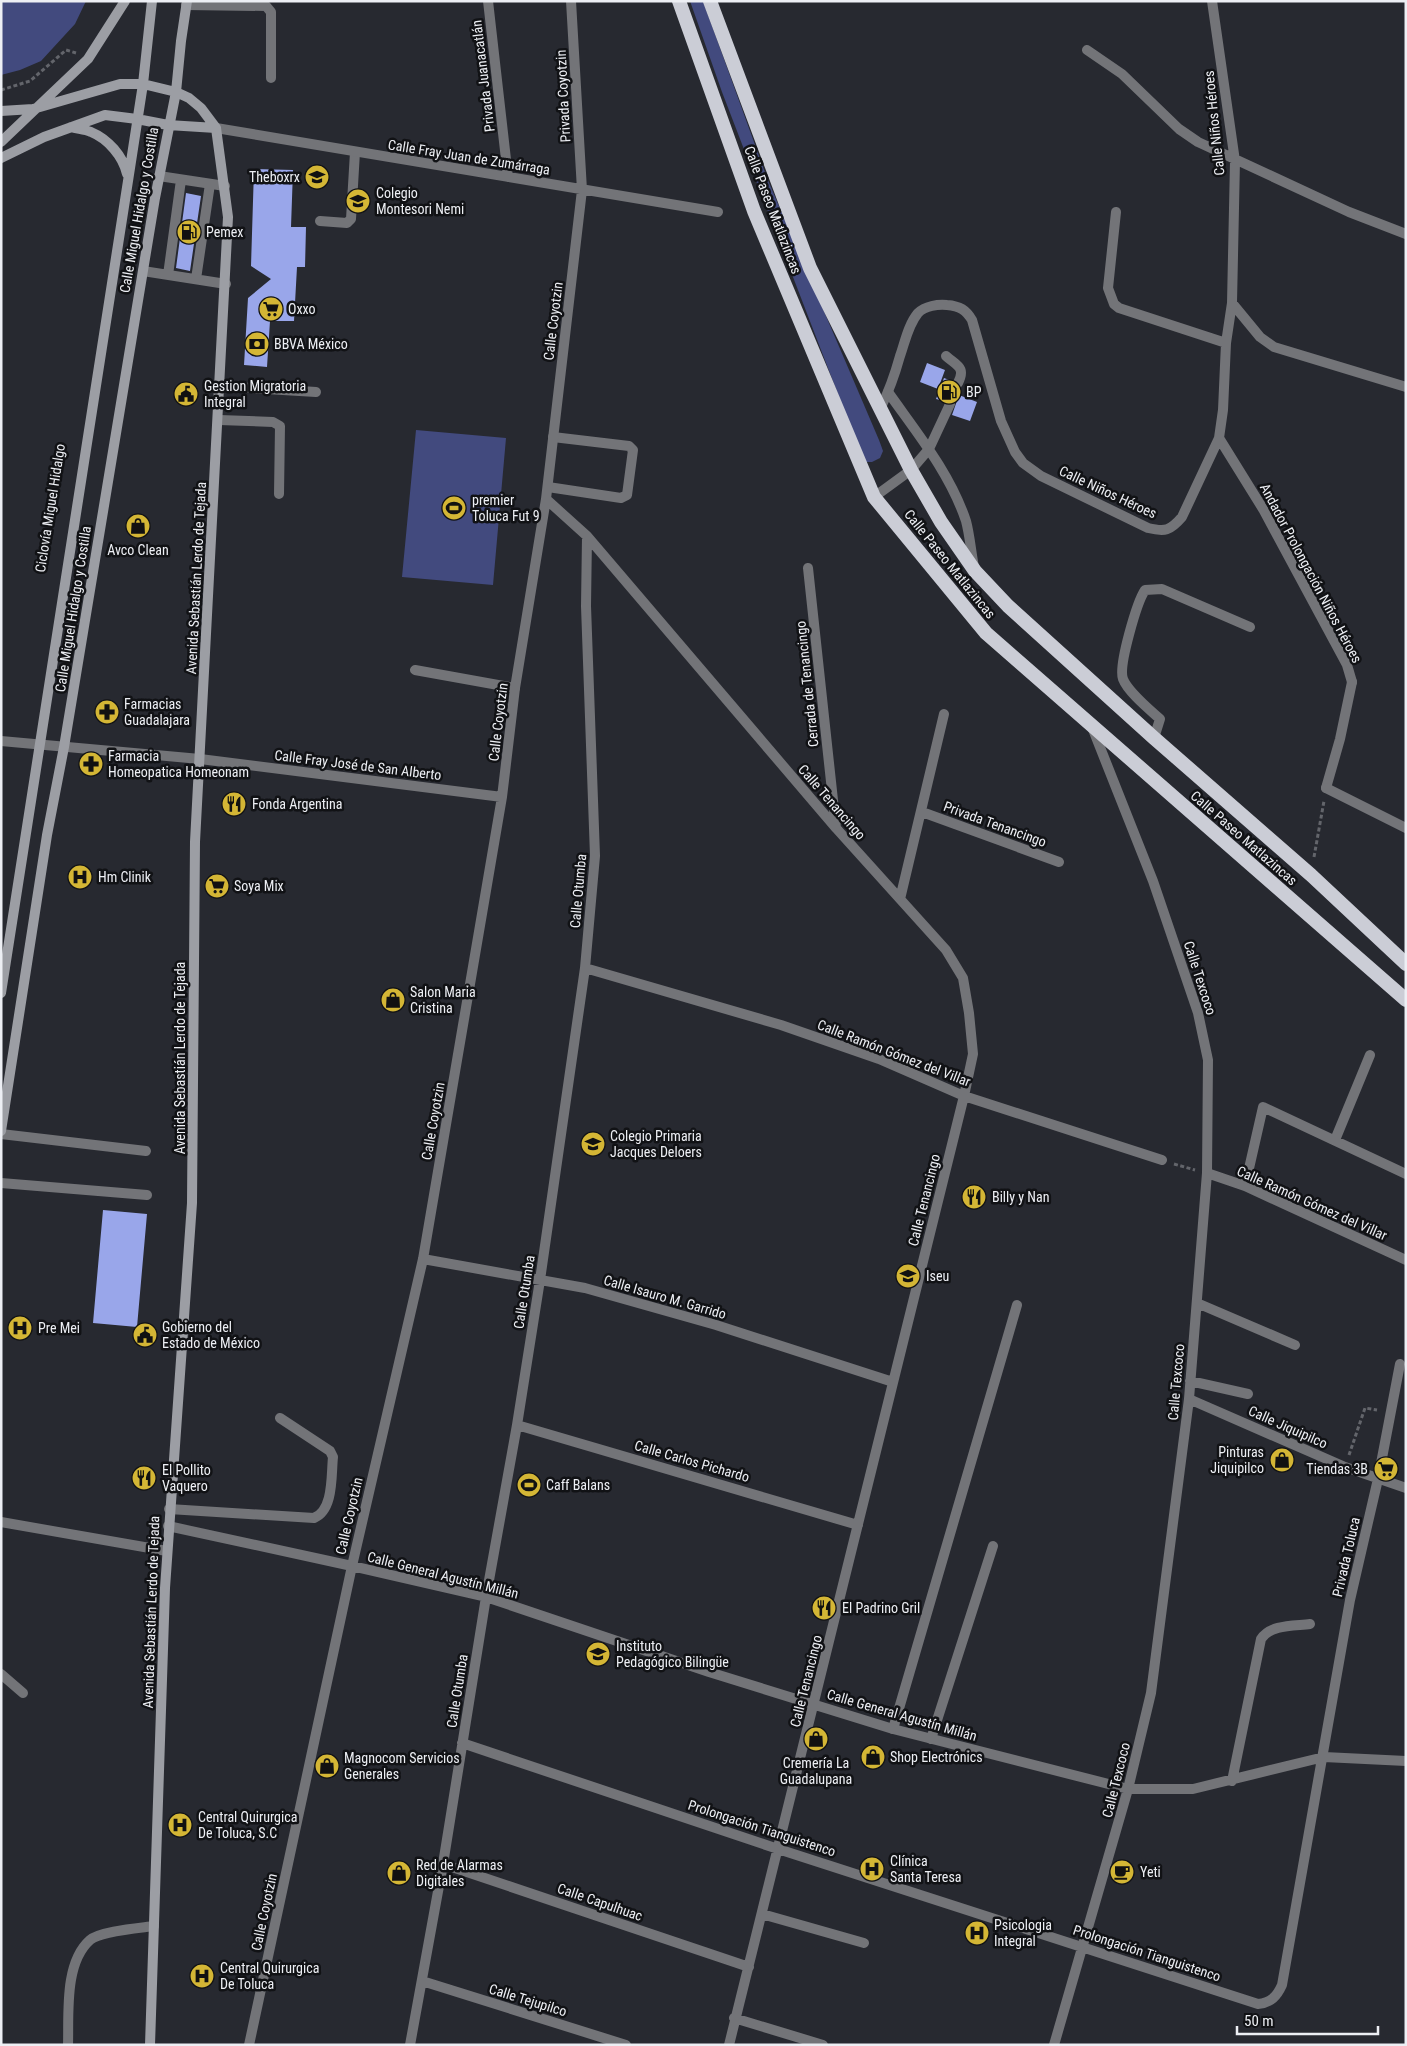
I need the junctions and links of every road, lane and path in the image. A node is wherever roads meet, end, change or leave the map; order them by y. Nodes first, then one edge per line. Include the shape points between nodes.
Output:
1 (125, 1) edge
2 (152, 1) edge
3 (488, 1) edge
4 (571, 1) edge
5 (679, 1) edge
6 (710, 1) edge
7 (1212, 1) edge
8 (187, 3) edge
9 (1087, 50) dead end
10 (271, 78) dead end
11 (143, 84) junction
12 (176, 92) junction
13 (33, 109) junction
14 (1, 111) edge
15 (136, 118) junction
16 (168, 125) junction
17 (70, 127) junction
18 (216, 128) junction
19 (1, 142) edge
20 (355, 152) junction
21 (1, 158) edge
22 (1235, 161) junction
23 (159, 176) junction
24 (508, 177) junction
25 (181, 180) junction
26 (128, 181) junction
27 (210, 184) junction
28 (225, 186) junction
29 (582, 190) junction
30 (718, 212) dead end
31 (1116, 212) dead end
32 (320, 221) dead end
33 (1406, 234) edge
34 (143, 271) junction
35 (168, 275) junction
36 (196, 279) junction
37 (226, 284) junction
38 (1232, 303) junction
39 (1226, 343) junction
40 (946, 356) dead end
41 (958, 383) dead end
42 (220, 386) junction
43 (1406, 387) edge
44 (316, 392) dead end
45 (888, 392) junction
46 (950, 404) dead end
47 (881, 407) junction
48 (218, 420) junction
49 (553, 437) junction
50 (1219, 438) junction
51 (929, 449) junction
52 (911, 470) junction
53 (548, 487) junction
54 (279, 494) dead end
55 (874, 497) junction
56 (546, 499) junction
57 (587, 536) junction
58 (808, 568) dead end
59 (975, 571) junction
60 (1250, 627) dead end
61 (415, 670) dead end
62 (515, 688) junction
63 (944, 714) dead end
64 (1092, 727) junction
65 (1154, 738) junction
66 (1, 741) edge
67 (39, 746) junction
68 (64, 747) junction
69 (200, 758) junction
70 (1326, 788) junction
71 (502, 797) junction
72 (922, 812) junction
73 (836, 828) junction
74 (1406, 828) edge
75 (1058, 862) dead end
76 (1311, 875) junction
77 (900, 899) junction
78 (1406, 964) edge
79 (585, 968) junction
80 (1, 993) edge
81 (1406, 1000) edge
82 (1370, 1055) dead end
83 (964, 1096) junction
84 (1, 1132) edge
85 (1335, 1140) junction
86 (146, 1151) dead end
87 (1162, 1160) joint
88 (1207, 1173) junction
89 (1406, 1174) edge
90 (1, 1183) edge
91 (1245, 1186) junction
92 (146, 1195) dead end
93 (423, 1259) junction
94 (1406, 1260) edge
95 (540, 1280) junction
96 (1196, 1302) junction
97 (1017, 1305) dead end
98 (1295, 1345) dead end
99 (1400, 1364) dead end
100 (1190, 1381) junction
101 (893, 1382) junction
102 (1248, 1394) dead end
103 (1189, 1399) junction
104 (1390, 1413) junction
105 (280, 1418) dead end
106 (517, 1425) junction
107 (1345, 1467) junction
108 (1378, 1479) junction
109 (1406, 1488) edge
110 (169, 1509) junction
111 (1, 1522) edge
112 (858, 1524) junction
113 (168, 1526) junction
114 (993, 1546) dead end
115 (167, 1551) junction
116 (352, 1566) junction
117 (486, 1597) junction
118 (1310, 1624) dead end
119 (1, 1674) edge
120 (23, 1693) dead end
121 (814, 1705) junction
122 (893, 1729) junction
123 (931, 1739) junction
124 (462, 1743) junction
125 (1324, 1757) junction
126 (1406, 1761) edge
127 (1232, 1781) junction
128 (1128, 1789) junction
129 (778, 1849) junction
130 (443, 1864) junction
131 (762, 1914) junction
132 (154, 1926) junction
133 (864, 1943) dead end
134 (1084, 1946) junction
135 (749, 1967) junction
136 (422, 1981) junction
137 (734, 2018) junction
138 (68, 2045) edge
139 (150, 2045) edge
140 (249, 2045) edge
141 (410, 2045) edge
142 (626, 2045) edge
143 (729, 2045) edge
144 (823, 2045) edge
145 (1054, 2045) edge

1 - 13 main road via 88,59
2 - 11 main road, Calle Miguel Hidalgo y Costilla
3 - 24 street, Privada Juanacatlán
4 - 29 street, Privada Coyotzin
5 - 55 highway, Calle Paseo Matlazincas via 754,211
6 - 47 highway, Calle Paseo Matlazincas via 810,268
7 - 22 street, Calle Niños Héroes
8 - 10 street via 266,6 272,12
8 - 12 main road, Calle Miguel Hidalgo y Costilla
9 - 22 street via 1122,74 1179,129
11 - 12 main road, Avenida Sebastián Lerdo de Tejada
11 - 13 main road, Avenida Sebastián Lerdo de Tejada via 120,84
11 - 15 main road, Calle Miguel Hidalgo y Costilla
12 - 16 main road, Calle Miguel Hidalgo y Costilla
12 - 18 main road, Avenida Sebastián Lerdo de Tejada via 201,108
13 - 14 main road, Avenida Sebastián Lerdo de Tejada
13 - 19 main road
15 - 16 main road
15 - 17 main road via 105,116
15 - 26 main road, Calle Miguel Hidalgo y Costilla
16 - 18 main road
16 - 23 main road, Calle Miguel Hidalgo y Costilla
17 - 21 main road
17 - 26 main road via 91,131 112,147 124,162
18 - 20 street, Calle Fray Juan de Zumárraga
18 - 28 main road, Avenida Sebastián Lerdo de Tejada
20 - 24 street, Calle Fray Juan de Zumárraga
20 - 32 street via 351,220 347,223
22 - 33 street
22 - 38 street, Calle Niños Héroes
23 - 25 street
23 - 34 main road, Calle Miguel Hidalgo y Costilla
24 - 29 street, Calle Fray Juan de Zumárraga
25 - 27 street
25 - 35 street
26 - 67 main road, Calle Miguel Hidalgo y Costilla
27 - 28 street
27 - 36 street
28 - 37 main road, Avenida Sebastián Lerdo de Tejada via 228,217
29 - 30 street, Calle Fray Juan de Zumárraga
29 - 49 street, Calle Coyotzin
31 - 39 street via 1108,288 1114,304
34 - 35 street
34 - 68 main road, Calle Miguel Hidalgo y Costilla
35 - 36 street
36 - 37 street
37 - 42 main road, Avenida Sebastián Lerdo de Tejada
38 - 39 street, Calle Niños Héroes
38 - 43 street via 1260,338 1274,347
39 - 50 street, Calle Niños Héroes
40 - 41 street via 961,369
42 - 44 street
42 - 48 main road, Avenida Sebastián Lerdo de Tejada
45 - 47 street, Calle Niños Héroes
45 - 50 street, Calle Niños Héroes via 911,325 919,312 936,305 958,306 972,320 1001,420 1023,463 1041,476 1148,528 1161,531 1173,527 1182,516
45 - 51 street
46 - 51 street
47 - 52 highway, Calle Paseo Matlazincas
48 - 54 street via 273,422 280,426
48 - 69 main road, Avenida Sebastián Lerdo de Tejada
49 - 53 street, Calle Coyotzin
49 - 53 street via 629,446 633,450 627,495 621,498
50 - 70 street, Andador Prolongación Niños Héroes via 1263,509 1352,682
51 - 52 street
51 - 59 street via 960,506
52 - 55 street
52 - 59 highway, Calle Paseo Matlazincas
53 - 56 street, Calle Coyotzin
55 - 64 highway, Calle Paseo Matlazincas via 986,633
56 - 57 street, Calle Tenancingo
56 - 62 street, Calle Coyotzin
57 - 73 street, Calle Tenancingo
57 - 79 street, Calle Otumba via 586,626 596,856
58 - 73 street, Cerrada de Tenancingo
59 - 65 highway, Calle Paseo Matlazincas via 1008,606
60 - 65 street via 1162,589 1145,590 1138,603 1121,672 1127,687 1160,719
61 - 62 street
62 - 71 street, Calle Coyotzin
63 - 72 street, Privada Tenancingo
64 - 81 highway, Calle Paseo Matlazincas
64 - 88 street, Calle Texcoco via 1153,881 1198,1013 1208,1060
65 - 76 highway, Calle Paseo Matlazincas
66 - 67 street, Calle Fray José de San Alberto
67 - 68 street, Calle Fray José de San Alberto
67 - 80 main road, Calle Miguel Hidalgo y Costilla
68 - 69 street, Calle Fray José de San Alberto
68 - 84 main road, Calle Miguel Hidalgo y Costilla via 47,835
69 - 71 street, Calle Fray José de San Alberto
69 - 110 main road, Avenida Sebastián Lerdo de Tejada via 195,842 192,1203
70 - 74 street
70 - 76 path
71 - 93 street, Calle Coyotzin
72 - 75 street, Privada Tenancingo
72 - 77 street, Privada Tenancingo
73 - 77 street, Calle Tenancingo
76 - 78 highway, Calle Paseo Matlazincas
77 - 83 street, Calle Tenancingo via 946,950 963,978 973,1054
79 - 83 street, Calle Ramón Gómez del Villar via 781,1025 879,1059
79 - 95 street, Calle Otumba
82 - 85 street
83 - 87 street, Calle Ramón Gómez del Villar
83 - 101 street, Calle Tenancingo
84 - 86 street
85 - 89 street
85 - 91 street via 1263,1107
87 - 88 path
88 - 91 street, Calle Ramón Gómez del Villar
88 - 96 street, Calle Texcoco
90 - 92 street
91 - 94 street, Calle Ramón Gómez del Villar
93 - 95 street, Calle Isauro M. Garrido
93 - 116 street, Calle Coyotzin
95 - 101 street, Calle Isauro M. Garrido via 585,1288 698,1320
95 - 106 street, Calle Otumba
96 - 98 street
96 - 100 street, Calle Texcoco
97 - 122 street
99 - 104 street, Privada Toluca
100 - 102 street
100 - 103 street, Calle Texcoco
101 - 112 street, Calle Tenancingo
103 - 107 street, Calle Jiquipilco
103 - 128 street, Calle Texcoco via 1153,1683
104 - 107 path via 1365,1408
104 - 108 street, Privada Toluca
105 - 110 street via 330,1451 333,1457 329,1498 320,1516
106 - 112 street, Calle Carlos Pichardo
106 - 117 street, Calle Otumba
107 - 108 street, Calle Jiquipilco
108 - 109 street, Calle Jiquipilco
108 - 125 street, Privada Toluca via 1350,1600
110 - 113 main road, Avenida Sebastián Lerdo de Tejada
111 - 115 street
112 - 121 street, Calle Tenancingo
113 - 115 main road, Avenida Sebastián Lerdo de Tejada
113 - 116 street, Calle General Agustín Millán
114 - 123 street
115 - 132 main road, Avenida Sebastián Lerdo de Tejada
116 - 117 street, Calle General Agustín Millán
116 - 140 street, Calle Coyotzin
117 - 121 street, Calle General Agustín Millán
117 - 124 street, Calle Otumba
118 - 127 street via 1272,1629 1261,1638
119 - 120 street
121 - 122 street, Calle General Agustín Millán
121 - 129 street, Calle Tenancingo
122 - 123 street, Calle General Agustín Millán
123 - 128 street, Calle General Agustín Millán
124 - 129 street, Prolongación Tianguistenco
124 - 130 street, Calle Otumba
125 - 126 street, Calle General Agustín Millán
125 - 127 street, Calle General Agustín Millán
125 - 134 street, Prolongación Tianguistenco via 1282,1985 1274,1998 1258,2004
127 - 128 street, Calle General Agustín Millán via 1193,1789
128 - 134 street, Calle Texcoco
129 - 131 street, Calle Tenancingo
129 - 134 street, Prolongación Tianguistenco
130 - 135 street, Calle Capulhuac
130 - 136 street, Calle Otumba
131 - 133 street
131 - 135 street, Calle Tenancingo
132 - 138 street via 90,1939 82,1950 70,1984
132 - 139 main road, Avenida Sebastián Lerdo de Tejada
134 - 145 street, Calle Texcoco
135 - 137 street, Calle Tenancingo
136 - 141 street, Calle Otumba
136 - 142 street, Calle Tejupilco
137 - 143 street, Calle Tenancingo
137 - 144 street

